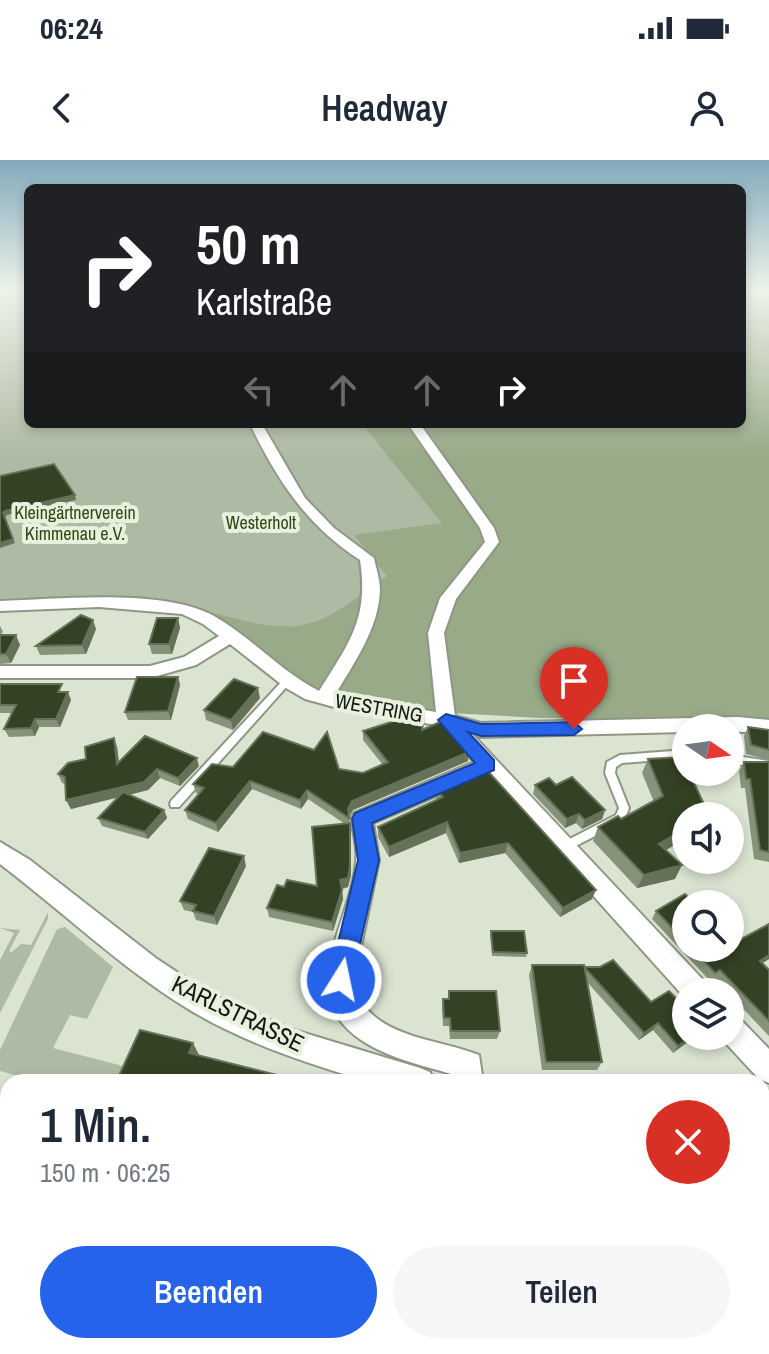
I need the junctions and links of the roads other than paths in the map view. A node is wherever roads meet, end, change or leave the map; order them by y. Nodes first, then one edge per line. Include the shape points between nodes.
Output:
1 (258, 428) edge
2 (417, 428) edge
3 (0, 606) edge
4 (231, 636) junction
5 (0, 672) edge
6 (287, 681) junction
7 (324, 698) junction
8 (446, 720) junction
9 (769, 727) edge
10 (672, 755) edge
11 (744, 761) edge
12 (488, 765) junction
13 (769, 765) edge
14 (175, 804) dead end
15 (564, 847) junction
16 (0, 851) edge
17 (684, 978) edge
18 (744, 1043) edge
19 (769, 1069) edge
20 (394, 1074) edge
21 (469, 1074) edge

1 - 7 street via 311,517 367,558 369,607
2 - 8 street via 492,542 448,598 436,633
3 - 4 street, WESTRING via 89,602 178,608 201,615
4 - 5 street via 190,661 150,672
4 - 6 street, WESTRING
6 - 7 street, WESTRING
6 - 14 lane
7 - 8 street, WESTRING
8 - 9 street, WESTRING via 481,730
8 - 12 street
10 - 15 lane via 620,759 611,765 624,808 620,818
11 - 13 lane
12 - 15 street
12 - 21 street via 362,819 368,860 341,980 341,993 356,1024 469,1065
15 - 17 street
16 - 20 street, KARLSTRASSE via 171,984 250,1025
18 - 19 street

